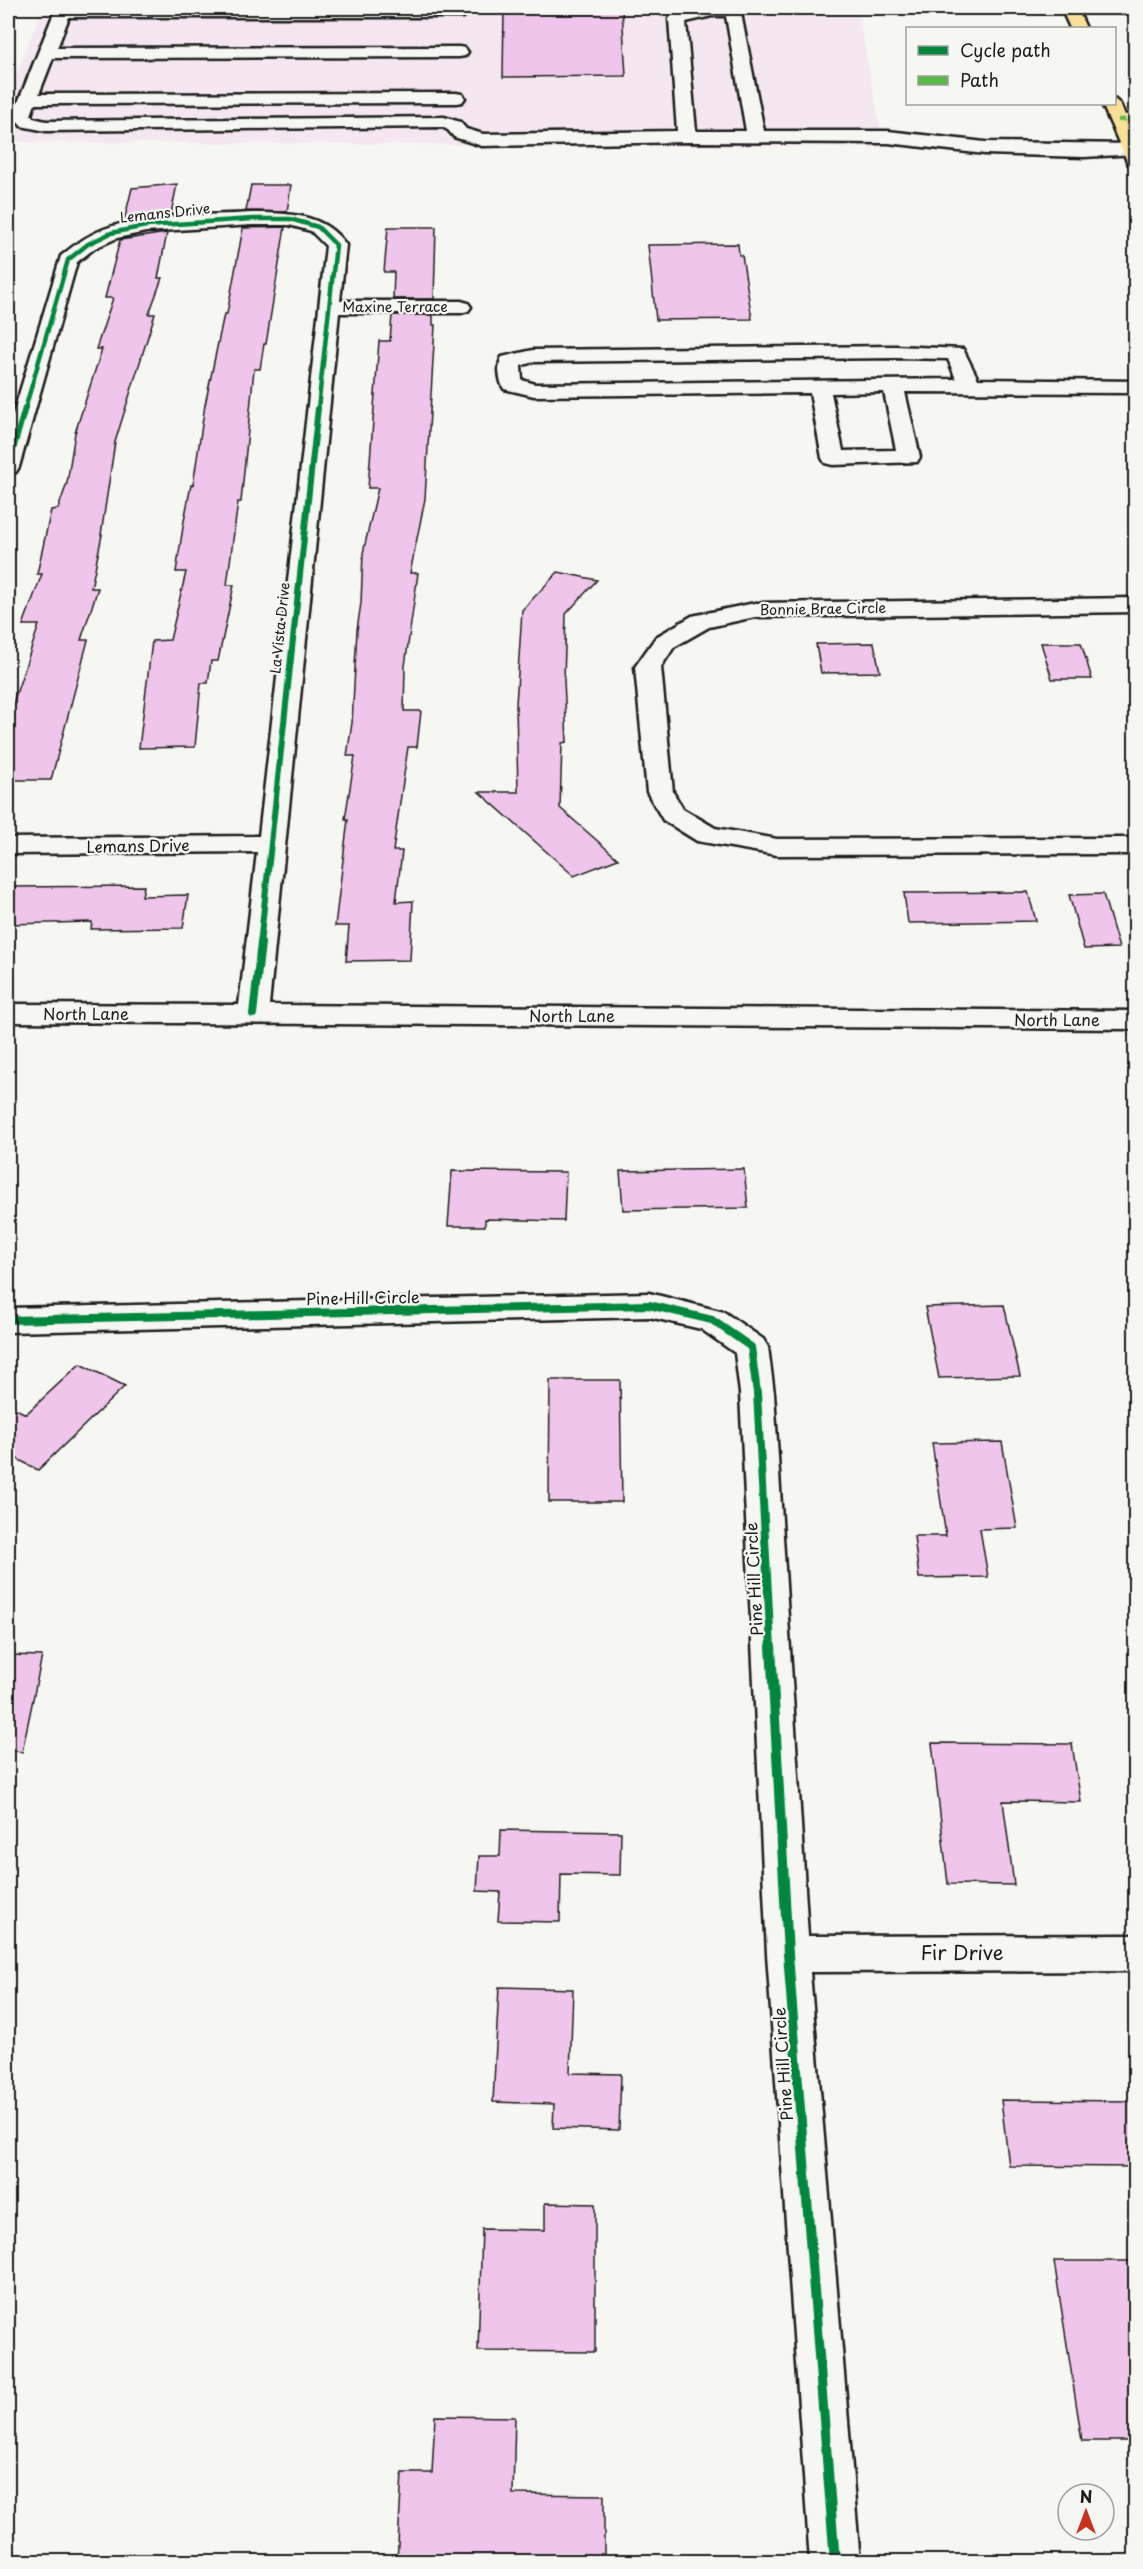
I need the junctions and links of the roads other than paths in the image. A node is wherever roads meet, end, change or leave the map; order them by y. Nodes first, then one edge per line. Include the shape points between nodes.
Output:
1 (1069, 8) edge
2 (1136, 8) edge
3 (63, 10) edge
4 (463, 10) edge
5 (1078, 27) edge
6 (55, 32) junction
7 (79, 32) dead end
8 (47, 53) junction
9 (459, 64) junction
10 (37, 77) junction
11 (60, 77) dead end
12 (456, 98) junction
13 (28, 99) junction
14 (1121, 114) edge
15 (454, 126) junction
16 (687, 136) junction
17 (756, 136) junction
18 (1133, 155) edge
19 (336, 245) joint
20 (329, 307) junction
21 (461, 307) dead end
22 (970, 385) junction
23 (819, 386) junction
24 (893, 386) junction
25 (1136, 387) edge
26 (8, 467) edge
27 (1136, 605) edge
28 (269, 844) junction
29 (8, 846) edge
30 (1136, 846) edge
31 (8, 1013) edge
32 (252, 1014) junction
33 (1136, 1020) edge
34 (8, 1320) edge
35 (1136, 1953) edge
36 (788, 1954) junction
37 (835, 2562) edge

1 - 2 street
1 - 5 main road
3 - 4 street
3 - 6 street
4 - 9 street
6 - 7 street
6 - 8 street
8 - 9 street
8 - 10 street
9 - 12 street
10 - 11 street
10 - 13 street
12 - 13 street
12 - 15 street
13 - 15 street via 22,115 27,122 46,126 444,122
14 - 18 main road
15 - 16 street via 460,133 482,140
16 - 17 street
16 - 17 street via 677,20 712,11 734,11
17 - 18 street via 888,137 986,148
19 - 20 street, La Vista Drive
19 - 26 street, Lemans Drive via 318,227 290,219 146,226 111,233 87,244 68,260
20 - 21 street, Maxine Terrace
20 - 28 street, La Vista Drive
22 - 23 street via 956,353 533,356 510,362 512,384 534,390
22 - 24 street
22 - 25 street
23 - 24 street
23 - 24 street via 832,458 909,457
27 - 30 street, Bonnie Brae Circle via 755,610 701,621 665,642 648,667 660,792 673,814 707,835 777,847
28 - 29 street, Lemans Drive
28 - 32 street, La Vista Drive
31 - 32 street, North Lane
32 - 33 street, North Lane
34 - 36 street, Pine Hill Circle via 649,1305 712,1320 751,1347 758,1393
35 - 36 street, Fir Drive
36 - 37 street, Pine Hill Circle

